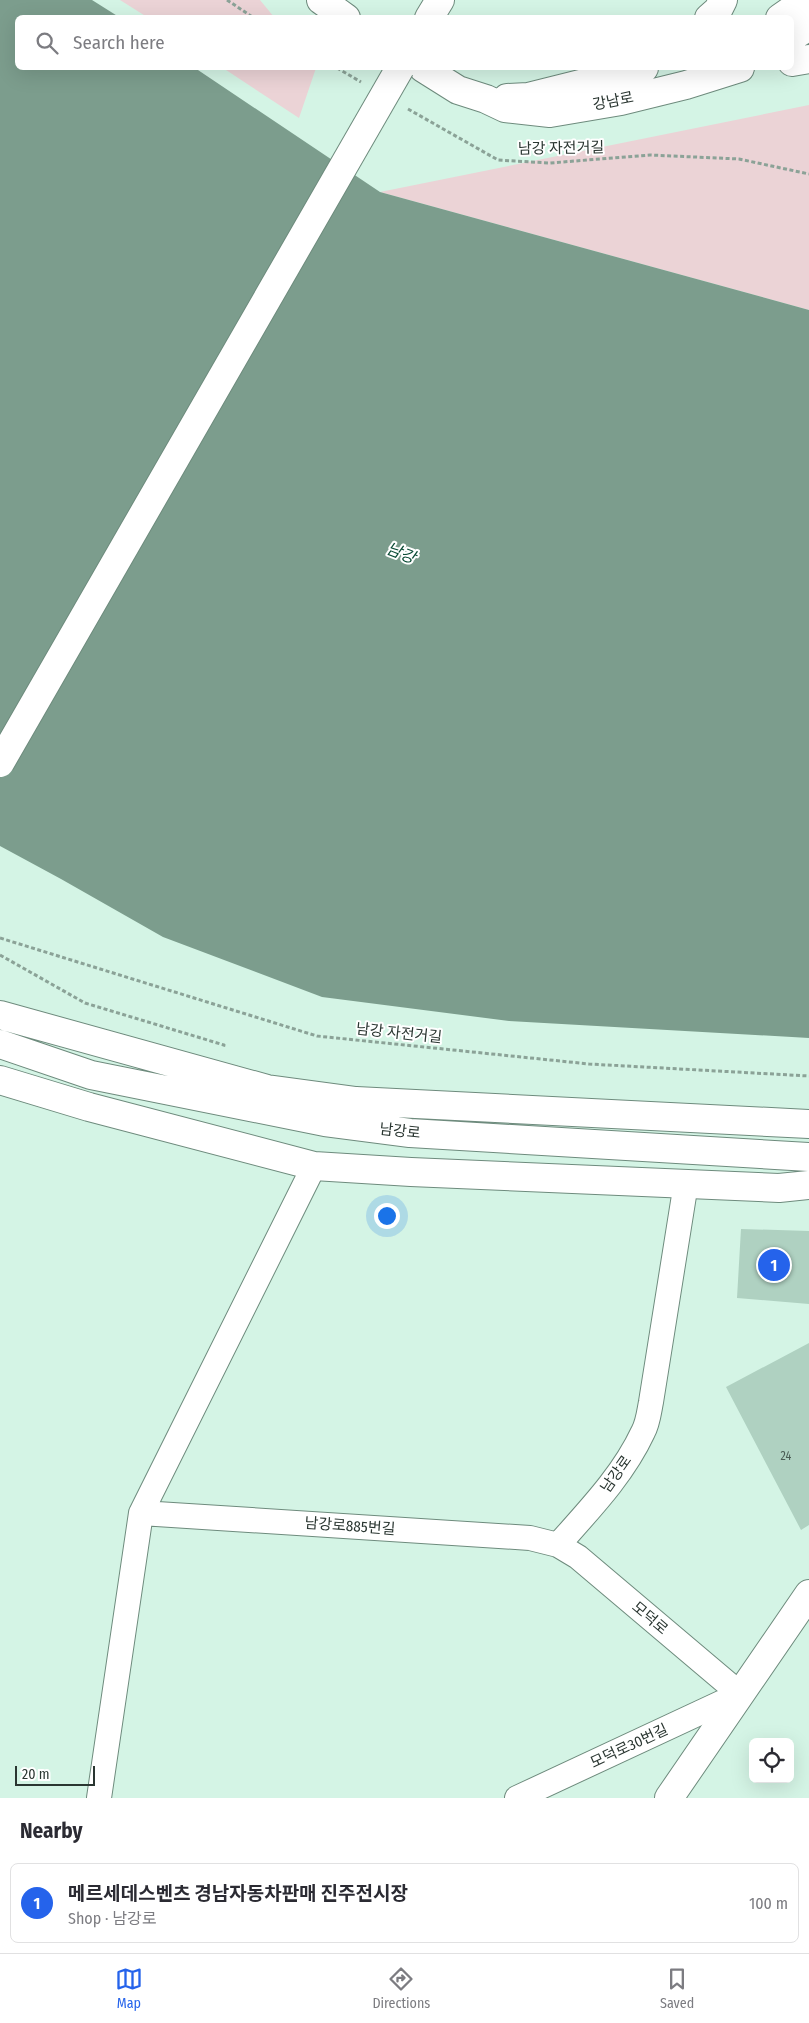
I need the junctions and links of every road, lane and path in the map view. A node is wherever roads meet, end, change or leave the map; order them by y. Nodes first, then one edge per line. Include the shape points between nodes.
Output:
1 (227, 0) edge
2 (321, 0) edge
3 (723, 0) edge
4 (806, 0) edge
5 (250, 15) edge
6 (342, 15) edge
7 (712, 15) edge
8 (784, 15) edge
9 (809, 26) edge
10 (794, 36) edge
11 (809, 60) edge
12 (794, 62) edge
13 (341, 70) edge
14 (399, 70) edge
15 (426, 70) edge
16 (632, 70) edge
17 (733, 70) edge
18 (362, 82) dead end
19 (486, 99) junction
20 (404, 106) dead end
21 (809, 174) edge
22 (0, 762) edge
23 (0, 938) edge
24 (0, 1015) edge
25 (0, 1044) edge
26 (809, 1076) edge
27 (0, 1080) edge
28 (809, 1124) edge
29 (809, 1158) edge
30 (314, 1166) junction
31 (686, 1183) junction
32 (809, 1185) edge
33 (141, 1513) junction
34 (558, 1545) junction
35 (809, 1594) edge
36 (740, 1694) junction
37 (99, 1798) edge
38 (517, 1798) edge
39 (669, 1798) edge

1 - 5 path
2 - 6 street
3 - 7 street
4 - 8 street
9 - 10 street
11 - 12 street
13 - 18 path
14 - 22 street, bridge
15 - 19 street, 강남로 via 458,90
16 - 19 street, 강남로 via 528,97
17 - 19 street, 강남로 via 686,85 550,113 505,108
20 - 21 path, 남강 자전거길 via 498,160 550,163 650,155 739,158
23 - 26 path, 남강 자전거길 via 317,1036 589,1064
24 - 28 street via 267,1089 356,1101
25 - 29 street, 남강로 via 91,1075 325,1122 410,1134
27 - 30 street via 89,1107
30 - 31 street
30 - 33 street
31 - 32 street via 780,1188
31 - 34 street, 남강로 via 644,1430 599,1499
33 - 34 street, 남강로885번길 via 530,1538
33 - 37 street
34 - 36 street, 모덕로 via 578,1557
35 - 36 street
36 - 38 street, 모덕로30번길
36 - 39 street

